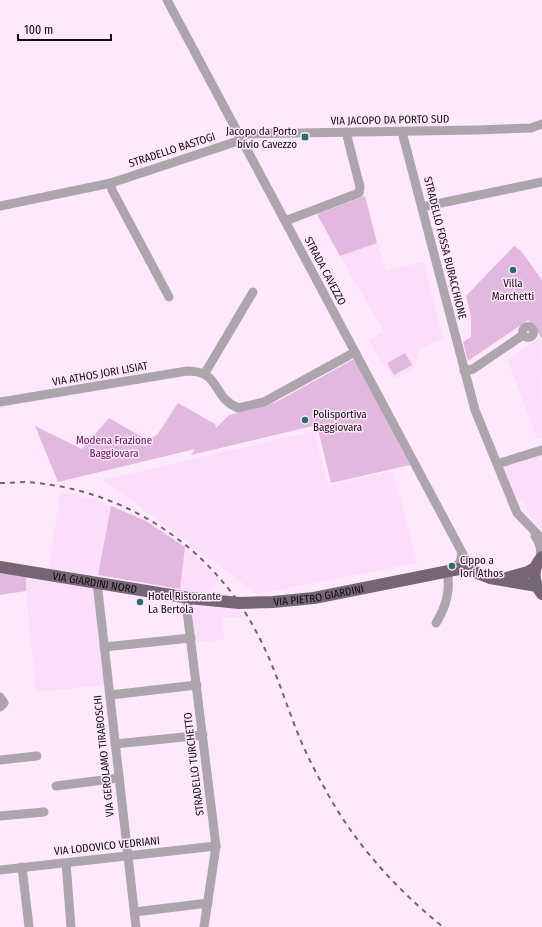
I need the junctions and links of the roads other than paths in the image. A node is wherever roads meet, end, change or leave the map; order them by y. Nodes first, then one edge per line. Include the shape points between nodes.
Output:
1 (167, 0) edge
2 (542, 124) edge
3 (346, 132) junction
4 (402, 132) junction
5 (240, 137) junction
6 (542, 182) edge
7 (110, 183) junction
8 (0, 206) edge
9 (422, 207) junction
10 (285, 221) junction
11 (253, 292) dead end
12 (169, 297) dead end
13 (523, 335) dead end
14 (355, 352) junction
15 (464, 371) junction
16 (205, 373) junction
17 (0, 402) edge
18 (542, 450) edge
19 (497, 464) junction
20 (528, 526) junction
21 (542, 539) edge
22 (462, 553) junction
23 (539, 561) edge
24 (0, 567) edge
25 (447, 571) junction
26 (483, 575) junction
27 (500, 579) junction
28 (97, 582) junction
29 (539, 590) edge
30 (189, 598) junction
31 (436, 623) dead end
32 (191, 638) junction
33 (104, 647) junction
34 (197, 685) junction
35 (110, 695) junction
36 (0, 697) edge
37 (0, 706) edge
38 (203, 735) junction
39 (115, 744) junction
40 (37, 756) dead end
41 (0, 760) edge
42 (119, 778) junction
43 (56, 786) dead end
44 (44, 812) dead end
45 (0, 816) edge
46 (216, 846) junction
47 (127, 856) junction
48 (66, 863) junction
49 (22, 867) junction
50 (0, 870) edge
51 (208, 902) junction
52 (134, 912) junction
53 (29, 927) edge
54 (71, 927) edge
55 (136, 927) edge
56 (204, 927) edge

1 - 5 street, STRADA CAVEZZO
2 - 4 street, VIA JACOPO DA PORTO SUD via 532,128
3 - 4 street, VIA JACOPO DA PORTO SUD
3 - 5 street, VIA JACOPO DA PORTO SUD
3 - 10 street via 360,187 358,193
4 - 9 street, STRADELLO FOSSA BURACCHIONE
5 - 7 street, STRADELLO BASTOGI
5 - 10 street, STRADA CAVEZZO
6 - 9 street
7 - 8 street, STRADELLO BASTOGI
7 - 12 street
9 - 15 street, STRADELLO FOSSA BURACCHIONE
10 - 14 street, STRADA CAVEZZO
11 - 16 street
13 - 15 street via 473,369
14 - 16 street via 264,402 238,408 226,402
14 - 22 street, STRADA CAVEZZO
15 - 19 street, STRADELLO FOSSA BURACCHIONE via 475,410
16 - 17 street, VIA ATHOS JORI LISIAT via 187,371
18 - 19 street
19 - 20 street, STRADELLO FOSSA BURACCHIONE via 517,514
20 - 21 street
20 - 23 street via 540,544
22 - 25 street via 460,563
22 - 26 street, STRADA CAVEZZO via 470,565
23 - 27 main road, VIA PIETRO GIARDINI via 528,572
23 - 29 main road, VIA PIETRO GIARDINI via 534,578
24 - 28 main road, VIA GIARDINI NORD
25 - 26 main road, VIA PIETRO GIARDINI via 469,570
25 - 30 main road, VIA PIETRO GIARDINI via 307,598 240,603
25 - 31 street via 450,583 447,600
26 - 27 main road, VIA PIETRO GIARDINI
27 - 29 main road, VIA PIETRO GIARDINI
28 - 30 main road, VIA GIARDINI NORD
28 - 33 street, VIA GEROLAMO TIRABOSCHI
30 - 32 street, STRADELLO TURCHETTO
32 - 33 street
32 - 34 street, STRADELLO TURCHETTO
33 - 35 street, VIA GEROLAMO TIRABOSCHI
34 - 35 street
34 - 38 street, STRADELLO TURCHETTO
35 - 39 street, VIA GEROLAMO TIRABOSCHI
36 - 37 street via 4,703
38 - 39 street
38 - 46 street, STRADELLO TURCHETTO
39 - 42 street, VIA GEROLAMO TIRABOSCHI
40 - 41 street
42 - 43 street
42 - 47 street, VIA GEROLAMO TIRABOSCHI
44 - 45 street
46 - 47 street, VIA LODOVICO VEDRIANI
46 - 51 street, STRADELLO TURCHETTO
47 - 48 street, VIA LODOVICO VEDRIANI
47 - 52 street, VIA GEROLAMO TIRABOSCHI
48 - 49 street, VIA LODOVICO VEDRIANI
48 - 54 street
49 - 50 street, VIA LODOVICO VEDRIANI
49 - 53 street
51 - 52 street
51 - 56 street, STRADELLO TURCHETTO
52 - 55 street, VIA GEROLAMO TIRABOSCHI

